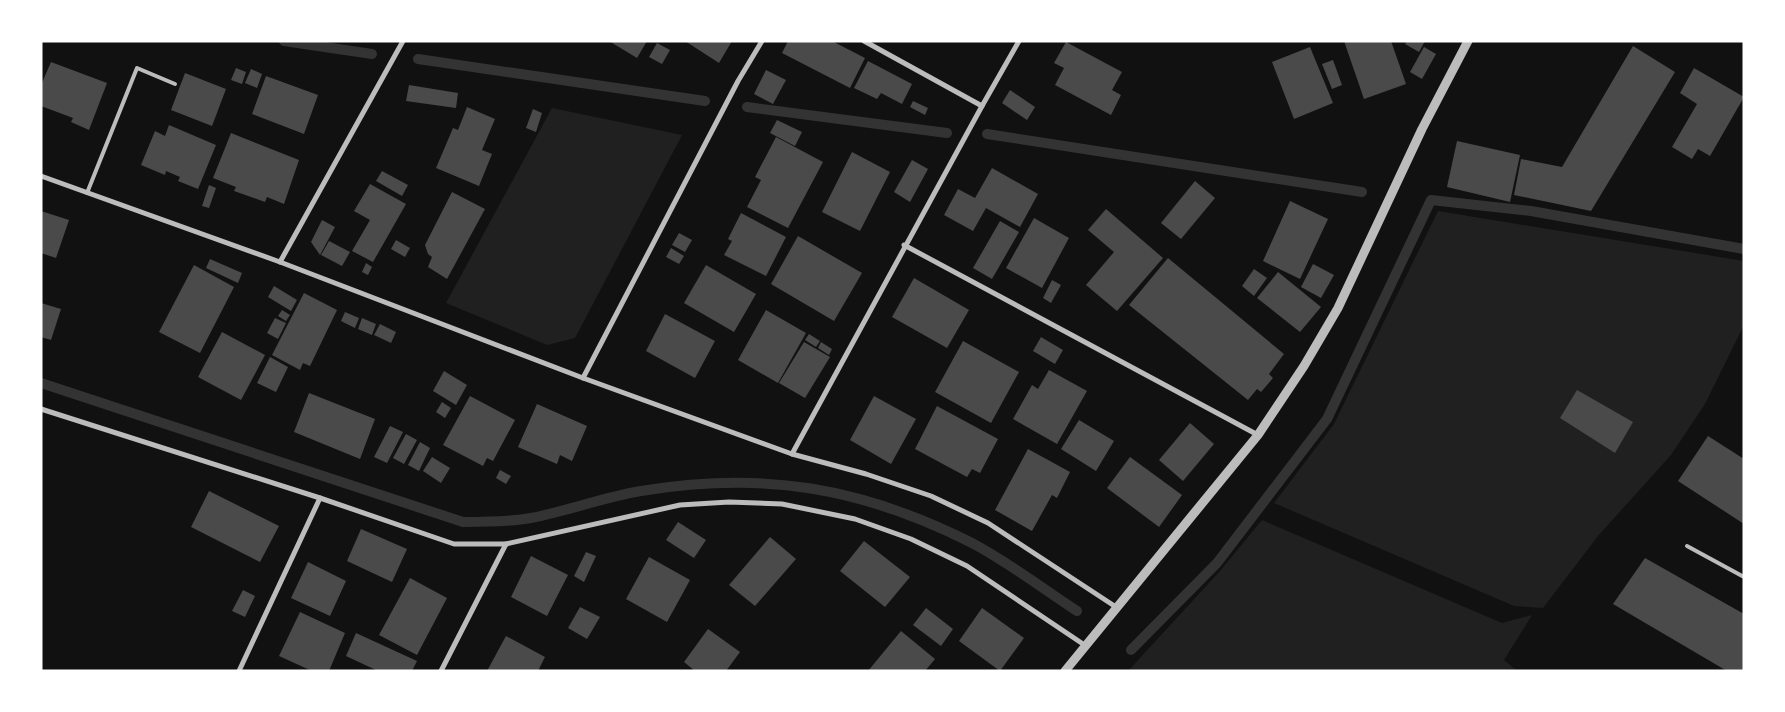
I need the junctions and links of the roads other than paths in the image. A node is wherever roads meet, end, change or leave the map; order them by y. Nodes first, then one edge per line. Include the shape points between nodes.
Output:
1 (403, 41) edge
2 (762, 41) edge
3 (864, 41) edge
4 (1019, 41) edge
5 (1468, 41) edge
6 (175, 84) dead end
7 (982, 106) junction
8 (41, 176) edge
9 (87, 193) junction
10 (904, 245) junction
11 (280, 262) junction
12 (583, 378) junction
13 (41, 409) edge
14 (1258, 436) junction
15 (792, 454) junction
16 (320, 498) junction
17 (506, 544) junction
18 (1687, 546) dead end
19 (1744, 577) edge
20 (1116, 607) junction
21 (1086, 646) junction
22 (239, 671) edge
23 (441, 671) edge
24 (1065, 671) edge

1 - 11 street
2 - 12 street
3 - 7 street
4 - 7 street
5 - 14 street via 1422,129 1338,308
6 - 9 lane via 137,68
7 - 10 street
8 - 9 street
9 - 11 street
10 - 14 street
10 - 15 street
11 - 12 street
12 - 15 street
13 - 16 street
14 - 20 street
15 - 20 street via 931,496 988,523
16 - 17 street via 454,544
16 - 22 street
17 - 21 street via 680,505 729,502 782,504 855,519 911,539 967,566
17 - 23 street
18 - 19 lane
20 - 21 street
21 - 24 street

